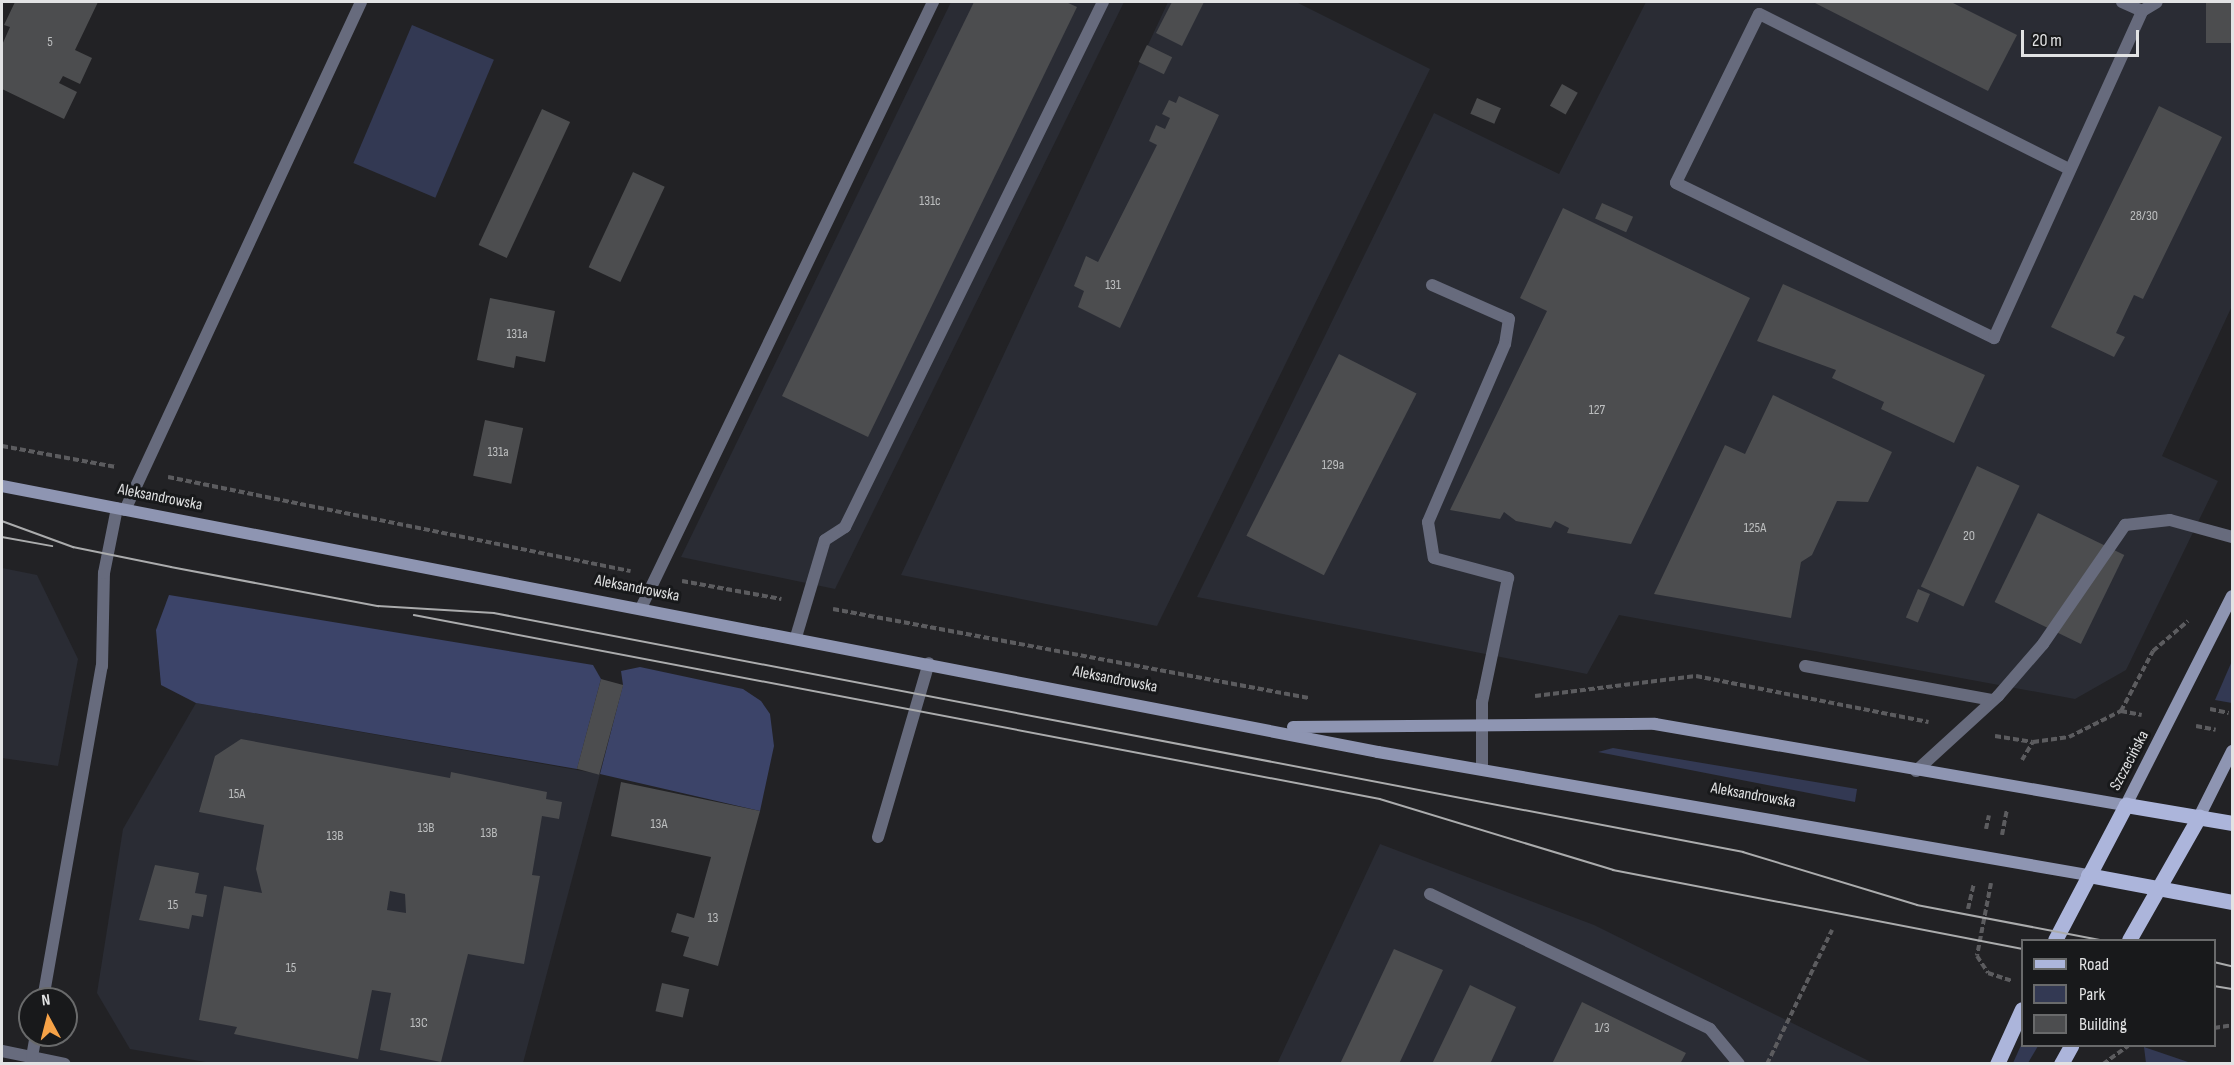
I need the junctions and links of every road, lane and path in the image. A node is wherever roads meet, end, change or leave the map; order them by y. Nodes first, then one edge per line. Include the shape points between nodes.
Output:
1 (361, 2) edge
2 (933, 2) edge
3 (1103, 2) edge
4 (2122, 2) edge
5 (2157, 2) edge
6 (2142, 11) junction
7 (2067, 168) junction
8 (1432, 285) dead end
9 (2, 446) edge
10 (141, 472) junction
11 (2, 486) edge
12 (121, 509) junction
13 (2232, 537) edge
14 (657, 576) junction
15 (2232, 596) edge
16 (805, 604) junction
17 (641, 608) junction
18 (2191, 619) dead end
19 (796, 637) junction
20 (929, 663) junction
21 (1805, 666) dead end
22 (1996, 698) junction
23 (1314, 699) dead end
24 (1482, 702) junction
25 (2210, 709) dead end
26 (2121, 711) junction
27 (2229, 713) dead end
28 (2142, 716) dead end
29 (1479, 724) junction
30 (1266, 727) junction
31 (2201, 727) dead end
32 (1960, 730) junction
33 (2221, 731) dead end
34 (2033, 742) junction
35 (2232, 751) edge
36 (2022, 760) dead end
37 (1482, 769) junction
38 (1916, 771) junction
39 (2127, 805) junction
40 (1989, 815) dead end
41 (2199, 817) junction
42 (2005, 819) dead end
43 (2232, 823) edge
44 (1986, 829) dead end
45 (2003, 830) dead end
46 (878, 837) dead end
47 (2088, 875) junction
48 (1974, 884) dead end
49 (2159, 889) junction
50 (1989, 891) dead end
51 (1430, 894) dead end
52 (2232, 902) edge
53 (1968, 909) dead end
54 (1832, 930) dead end
55 (2056, 939) edge
56 (2130, 939) edge
57 (2019, 982) dead end
58 (45, 987) edge
59 (2021, 1012) edge
60 (2232, 1025) edge
61 (2216, 1028) edge
62 (34, 1047) edge
63 (2070, 1047) edge
64 (2127, 1047) edge
65 (2, 1051) edge
66 (32, 1057) junction
67 (65, 1064) edge
68 (1739, 1064) edge
69 (1767, 1064) edge
70 (1997, 1064) edge
71 (2061, 1064) edge
72 (2103, 1064) edge

1 - 10 street
2 - 14 street
3 - 16 street via 845,527 825,540
4 - 6 street
5 - 6 street
6 - 7 street
7 - 7 street via 1760,14 1676,183 1994,338
8 - 24 street via 1509,319 1505,344 1428,522 1434,558 1508,578
9 - 10 path
10 - 12 street
10 - 14 path
11 - 12 main road, Aleksandrowska
12 - 17 main road, Aleksandrowska
12 - 58 street via 104,573 102,666
13 - 22 street via 2170,520 2126,525 2043,644
14 - 16 path
14 - 17 street
15 - 39 main road, Szczecińska
16 - 19 street
16 - 23 path
17 - 19 main road, Aleksandrowska
18 - 26 path via 2152,651
19 - 20 main road, Aleksandrowska
20 - 30 main road, Aleksandrowska
20 - 46 street
21 - 22 street
22 - 32 street
24 - 29 street
24 - 32 path via 1696,676
25 - 27 path
26 - 28 path
26 - 34 path via 2068,737
29 - 30 main road, Aleksandrowska
29 - 37 street
29 - 38 main road, Aleksandrowska via 1655,724
30 - 37 main road, Aleksandrowska
31 - 33 path
32 - 34 path
32 - 38 street
34 - 36 path
35 - 41 main road
37 - 47 main road, Aleksandrowska
38 - 39 main road, Aleksandrowska
39 - 41 main road, Aleksandrowska
39 - 47 main road, Szczecińska
40 - 44 path
41 - 43 main road, Aleksandrowska
41 - 49 main road
42 - 45 path
47 - 49 main road, Aleksandrowska
47 - 55 main road, Szczecińska
48 - 53 path
49 - 52 main road, Aleksandrowska
49 - 56 main road
50 - 57 path via 1977,956 1988,974
51 - 68 street via 1710,1029
54 - 69 path
59 - 70 main road
60 - 61 path
62 - 66 street
63 - 71 main road
64 - 72 path
65 - 66 street
66 - 67 street

